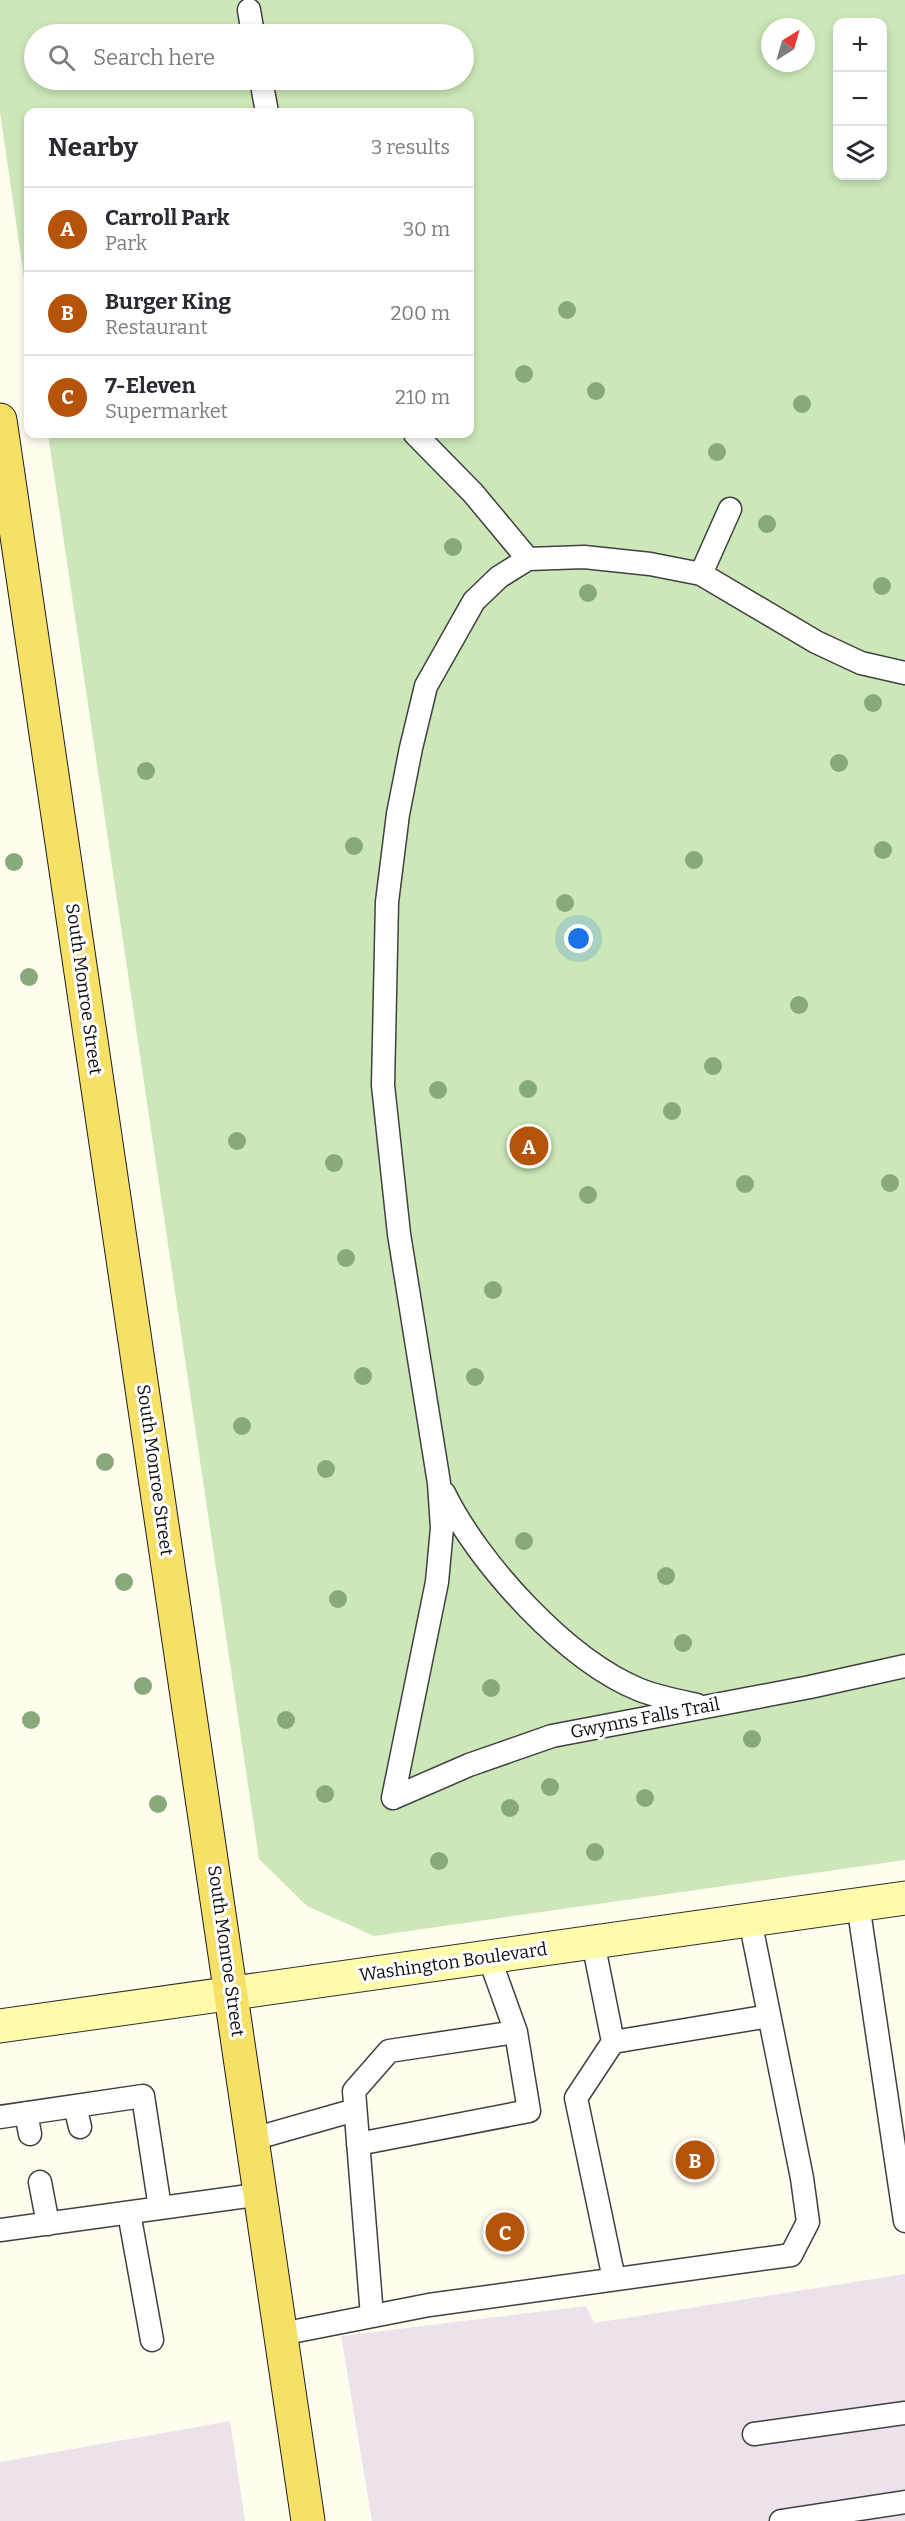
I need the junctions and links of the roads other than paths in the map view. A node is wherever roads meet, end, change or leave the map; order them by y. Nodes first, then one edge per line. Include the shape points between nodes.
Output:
1 (249, 10) dead end
2 (252, 24) edge
3 (263, 90) edge
4 (266, 108) edge
5 (0, 420) edge
6 (419, 438) edge
7 (730, 509) dead end
8 (528, 559) junction
9 (701, 574) junction
10 (905, 673) edge
11 (440, 1483) junction
12 (905, 1666) edge
13 (703, 1707) junction
14 (905, 1898) edge
15 (858, 1904) junction
16 (750, 1920) junction
17 (593, 1942) junction
18 (489, 1957) junction
19 (233, 1994) junction
20 (769, 2016) junction
21 (0, 2026) edge
22 (516, 2032) junction
23 (613, 2042) junction
24 (355, 2109) junction
25 (0, 2117) edge
26 (254, 2139) junction
27 (358, 2144) junction
28 (40, 2182) dead end
29 (262, 2194) junction
30 (160, 2208) junction
31 (129, 2213) junction
32 (905, 2221) edge
33 (48, 2224) junction
34 (0, 2230) edge
35 (614, 2279) junction
36 (372, 2316) junction
37 (281, 2334) junction
38 (152, 2340) dead end
39 (905, 2413) edge
40 (754, 2434) dead end
41 (905, 2502) edge
42 (308, 2521) edge
43 (781, 2521) edge

1 - 2 lane
3 - 4 lane
5 - 19 main road, South Monroe Street
6 - 8 lane via 473,493
7 - 9 lane
8 - 9 lane via 584,557
8 - 11 lane via 499,577 474,601 426,686 398,814 387,902 383,1085 399,1234
9 - 10 lane via 816,642 861,663
11 - 13 lane via 469,1538 503,1581 556,1632 622,1681
11 - 13 lane, Gwynns Falls Trail via 442,1528 437,1582 393,1798 469,1765 552,1736
12 - 13 lane, Gwynns Falls Trail
14 - 15 main road, Washington Boulevard
15 - 16 main road, Washington Boulevard
15 - 32 lane
16 - 17 main road, Washington Boulevard
16 - 20 lane
17 - 18 main road, Washington Boulevard
17 - 23 lane
18 - 19 main road, Washington Boulevard
18 - 22 lane
19 - 21 main road, Washington Boulevard
19 - 26 main road, South Monroe Street
20 - 23 lane
20 - 35 lane via 808,2222 791,2255
22 - 24 lane via 389,2051 354,2091
22 - 27 lane via 529,2111
23 - 35 lane via 576,2098
24 - 26 lane
24 - 27 lane
25 - 30 lane via 28,2124 77,2117 143,2096
26 - 29 main road, South Monroe Street
27 - 36 lane
28 - 33 lane
29 - 30 lane
29 - 37 main road, South Monroe Street
30 - 31 lane
31 - 33 lane
31 - 38 lane
33 - 34 lane
35 - 36 lane
36 - 37 lane
37 - 42 main road, South Monroe Street
39 - 40 lane
41 - 43 lane

